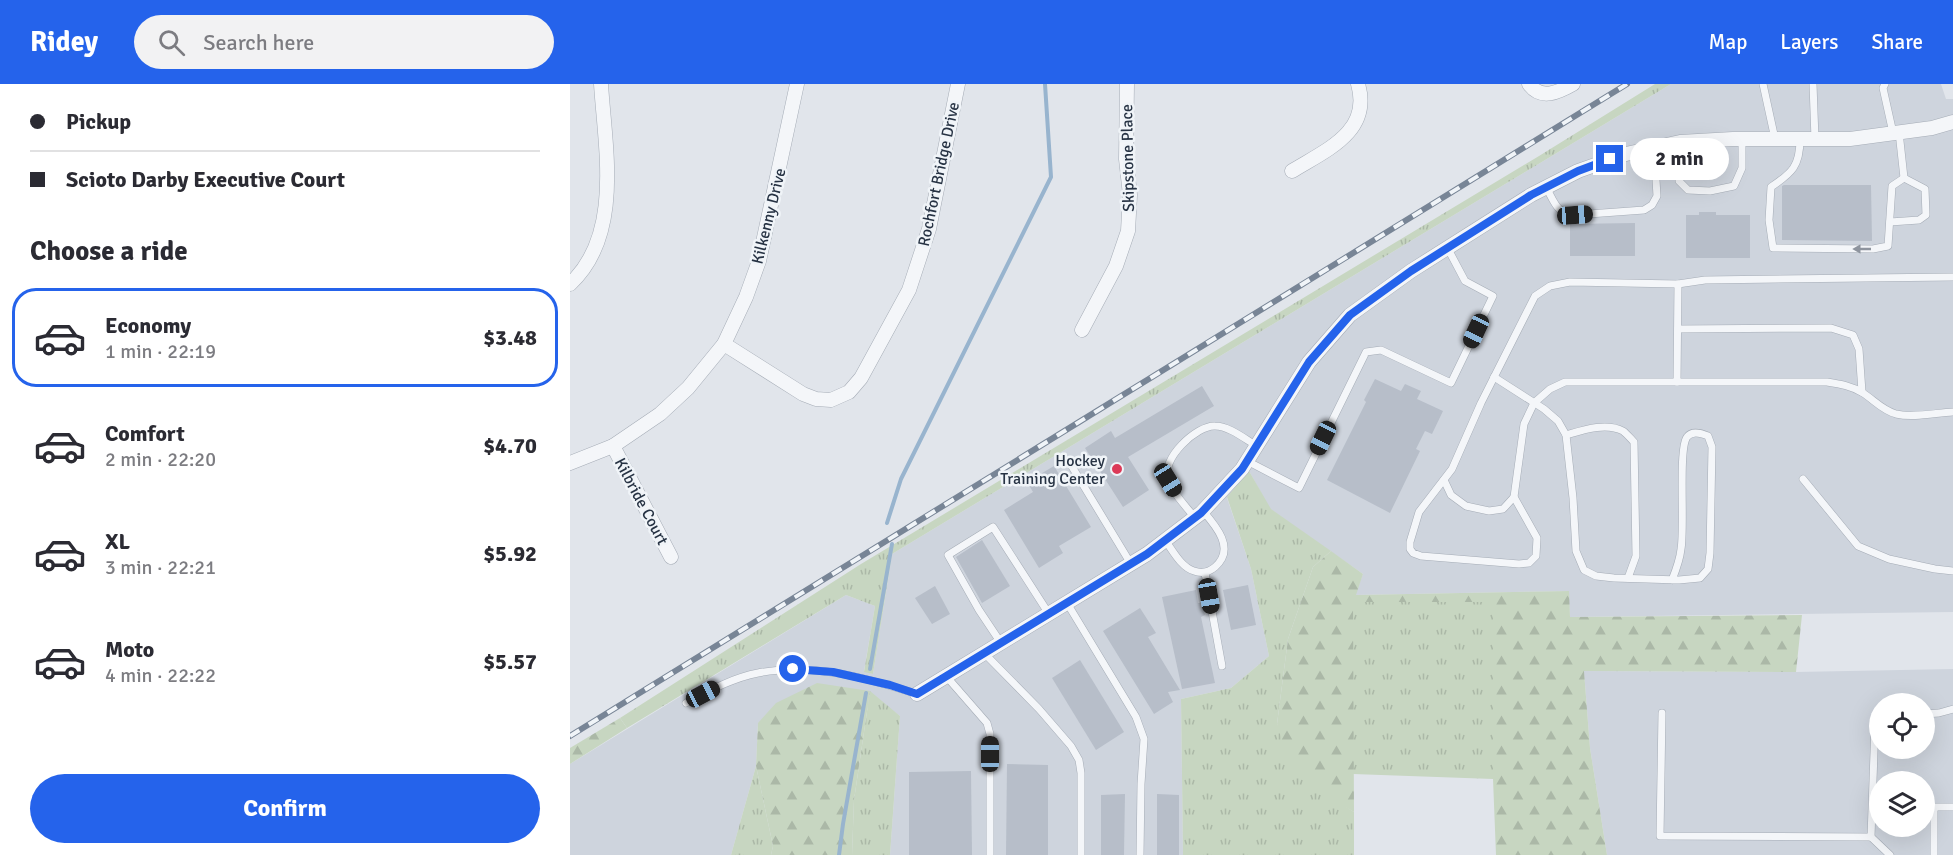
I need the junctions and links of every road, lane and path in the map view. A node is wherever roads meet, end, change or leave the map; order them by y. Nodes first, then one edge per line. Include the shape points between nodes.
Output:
1 (601, 84) edge
2 (797, 84) edge
3 (958, 84) edge
4 (1127, 84) edge
5 (1358, 84) edge
6 (1574, 84) edge
7 (1764, 84) edge
8 (1813, 84) edge
9 (1885, 84) edge
10 (1531, 86) edge
11 (1953, 122) edge
12 (1896, 133) junction
13 (1742, 139) junction
14 (1775, 139) junction
15 (1800, 139) junction
16 (1815, 139) junction
17 (1680, 142) junction
18 (1654, 147) junction
19 (1292, 171) dead end
20 (1904, 178) junction
21 (1546, 187) junction
22 (1890, 222) junction
23 (1448, 248) junction
24 (1953, 277) edge
25 (570, 284) edge
26 (1678, 284) junction
27 (1678, 329) junction
28 (1082, 330) dead end
29 (724, 344) junction
30 (1494, 378) junction
31 (1677, 382) junction
32 (1862, 393) junction
33 (1534, 403) junction
34 (1953, 412) edge
35 (1566, 435) junction
36 (613, 446) junction
37 (1257, 446) junction
38 (1247, 461) junction
39 (570, 463) edge
40 (1071, 465) dead end
41 (1803, 479) dead end
42 (1444, 480) junction
43 (1514, 497) junction
44 (1199, 514) junction
45 (1165, 540) junction
46 (670, 557) dead end
47 (1131, 564) junction
48 (1953, 571) edge
49 (1205, 573) junction
50 (1628, 578) junction
51 (1671, 580) junction
52 (1067, 603) junction
53 (1048, 614) junction
54 (1001, 643) junction
55 (984, 653) junction
56 (1222, 666) dead end
57 (946, 676) junction
58 (917, 694) joint
59 (686, 703) dead end
60 (1953, 709) edge
61 (1662, 713) dead end
62 (1935, 713) edge
63 (1953, 807) edge
64 (1869, 837) edge
65 (1871, 837) edge
66 (990, 855) edge
67 (1081, 855) edge
68 (1140, 855) edge
69 (1890, 855) edge
70 (1934, 855) edge

1 - 25 street via 605,215 588,264
2 - 29 street, Kilkenny Drive via 759,261
3 - 29 street, Rochfort Bridge Drive via 929,229 909,290 861,378 849,392 831,400 816,399
4 - 28 street, Skipstone Place via 1128,231 1116,266
5 - 19 street via 1361,103 1356,123 1342,139
6 - 10 street via 1552,94
7 - 14 lane
8 - 16 lane
9 - 12 lane
11 - 12 street
12 - 16 street
12 - 20 lane
13 - 14 street
13 - 17 street
13 - 17 lane via 1742,168 1734,186 1710,191 1688,190 1679,181
14 - 15 street
15 - 16 street
22 -> 15 lane via 1888,246 1773,248 1769,220 1771,188 1790,175 1800,157
17 - 18 street
18 - 21 street via 1578,171
18 - 21 lane via 1657,196 1644,210 1564,214
20 - 22 lane via 1892,186
20 - 22 lane via 1925,189 1926,214 1919,220
21 - 23 street
23 - 37 street via 1350,315 1309,362
23 - 38 lane via 1466,281 1493,296 1451,383 1381,350 1366,352 1299,488
24 - 26 lane via 1705,280
26 - 27 lane
26 - 30 lane via 1570,282 1550,286 1535,296
27 - 31 lane
27 - 32 lane via 1831,328 1853,335 1859,349
29 - 36 street, Kilkenny Drive via 688,388 660,414
30 - 33 lane
30 - 42 lane
31 - 32 lane via 1827,382
31 - 33 lane via 1565,382
32 - 34 lane via 1896,414
33 - 35 lane via 1558,421
33 - 43 lane via 1524,424
35 - 50 lane via 1576,551 1584,570 1596,576
35 - 50 lane via 1608,427 1623,432 1634,442 1636,556
36 - 39 street, Kilkenny Drive
36 - 46 street, Kilbride Court
37 - 38 street
37 - 44 lane via 1212,425 1180,447 1166,469 1168,480
38 - 44 street
40 - 47 lane
41 - 48 lane via 1857,546 1889,559
42 - 43 lane via 1451,495 1466,506 1503,508
42 - 43 lane via 1419,512 1410,549 1421,556 1529,563 1536,555 1537,538
44 - 45 street
44 - 49 lane via 1220,531 1224,544 1222,560
45 - 47 street
45 - 49 lane via 1184,565
47 - 52 street
49 - 56 lane
50 - 51 lane
51 - 51 lane via 1681,549 1683,451 1686,438 1700,432 1708,436 1712,447 1708,569 1700,578
52 - 53 street
52 - 68 lane via 1136,717 1144,739
53 - 54 street
53 - 54 lane via 993,526 948,555
54 - 55 street
55 - 57 street
55 - 67 lane via 1039,709 1079,760
57 - 58 street
57 - 66 lane via 987,723 990,734
58 - 59 lane via 833,672 793,669 748,676
60 - 62 lane
61 - 64 lane via 1660,836
63 - 70 lane via 1934,807
65 - 69 lane

